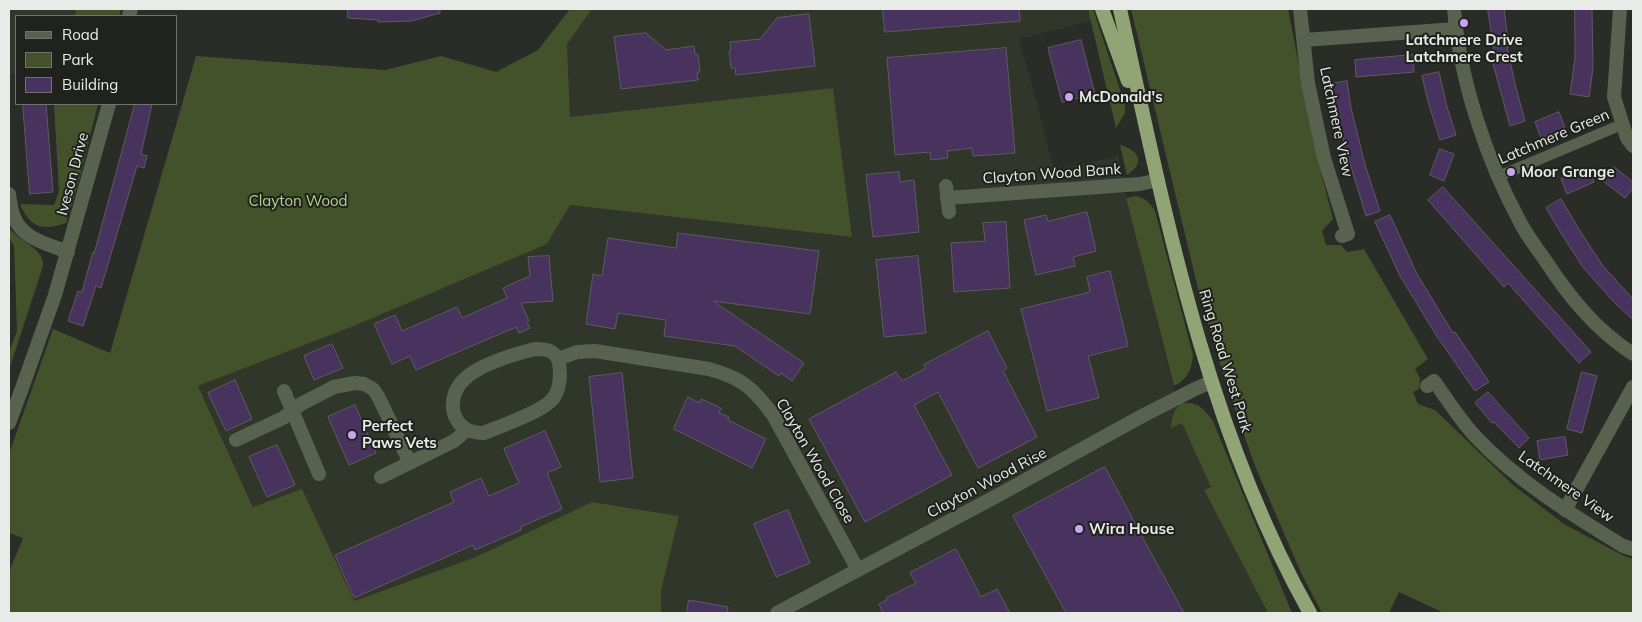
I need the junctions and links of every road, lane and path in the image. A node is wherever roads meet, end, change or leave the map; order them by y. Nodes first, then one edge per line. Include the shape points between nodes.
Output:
1 (1102, 9) edge
2 (1120, 9) edge
3 (1300, 9) edge
4 (1454, 9) edge
5 (1620, 9) edge
6 (1456, 29) junction
7 (1304, 40) junction
8 (109, 105) edge
9 (1622, 124) junction
10 (1146, 128) junction
11 (1633, 146) edge
12 (1497, 177) junction
13 (1158, 180) junction
14 (9, 194) edge
15 (949, 212) dead end
16 (1342, 236) dead end
17 (68, 252) junction
18 (1633, 354) edge
19 (558, 359) junction
20 (1212, 382) junction
21 (1427, 386) dead end
22 (1633, 387) edge
23 (15, 389) edge
24 (284, 391) dead end
25 (292, 411) junction
26 (9, 423) edge
27 (467, 430) junction
28 (236, 440) dead end
29 (410, 463) junction
30 (320, 474) dead end
31 (381, 477) dead end
32 (1565, 510) junction
33 (1633, 549) edge
34 (858, 570) junction
35 (1299, 594) junction
36 (777, 613) edge
37 (1305, 613) edge
38 (1310, 613) edge

1 - 10 highway, Ring Road West Park
2 - 10 highway, Ring Road West Park
3 - 7 street, Latchmere View
4 - 6 street
5 - 9 street via 1614,98
6 - 7 street
6 - 12 street via 1467,88
7 - 16 street, Latchmere View via 1308,83 1324,158 1348,234
8 - 17 street, Iveson Drive
9 - 11 street
9 - 12 street, Latchmere Green
10 - 13 highway, Ring Road West Park
12 - 18 street via 1521,224 1559,281 1594,324
13 - 15 street, Clayton Wood Bank via 1140,184 947,192
13 - 20 highway, Ring Road West Park
14 - 17 street via 13,216 19,227 30,237
17 - 23 street, Iveson Drive via 47,319
19 - 27 street via 558,387 554,398 546,405 484,433
19 - 27 street via 545,349 534,349 516,353 465,378 456,388 453,412 458,423
19 - 34 street, Clayton Wood Close via 577,352 595,351 709,369 742,382 758,394 773,415
20 - 34 street, Clayton Wood Rise via 1144,414
20 - 35 highway, Ring Road West Park via 1268,531
21 - 32 street, Latchmere View via 1434,381 1474,435 1516,475
22 - 32 street
23 - 26 street, Iveson Drive
24 - 25 street
25 - 28 street
25 - 29 street via 334,387 364,384 378,396
25 - 30 street
27 - 29 street via 454,441
29 - 31 street
32 - 33 street, Latchmere View
34 - 36 street, Clayton Wood Rise
35 - 37 highway, Ring Road West Park
35 - 38 highway, Ring Road West Park

